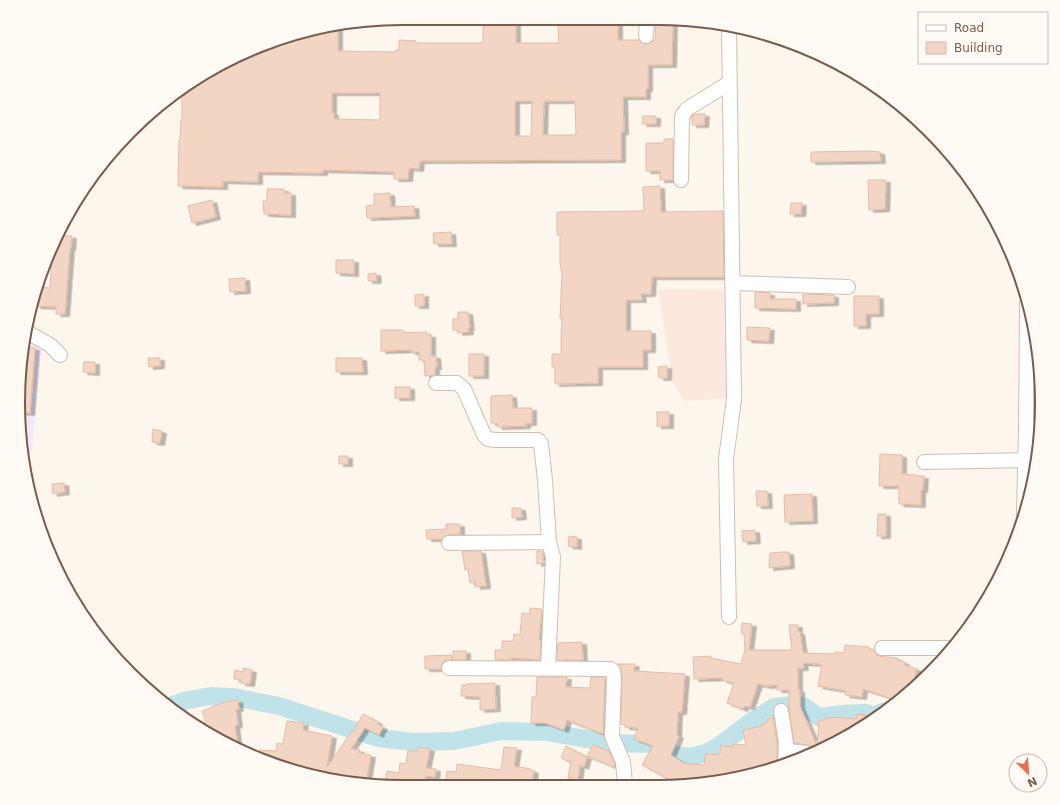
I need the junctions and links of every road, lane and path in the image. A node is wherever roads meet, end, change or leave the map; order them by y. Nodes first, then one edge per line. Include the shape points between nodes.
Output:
1 (646, 25) edge
2 (729, 32) edge
3 (646, 36) dead end
4 (729, 83) junction
5 (681, 180) dead end
6 (732, 283) junction
7 (848, 286) dead end
8 (1028, 331) edge
9 (31, 334) edge
10 (60, 355) dead end
11 (436, 383) dead end
12 (1033, 428) edge
13 (1026, 460) junction
14 (924, 462) dead end
15 (1025, 488) edge
16 (549, 542) junction
17 (449, 543) dead end
18 (729, 617) dead end
19 (882, 648) dead end
20 (944, 648) edge
21 (448, 668) dead end
22 (548, 668) junction
23 (781, 711) dead end
24 (786, 758) edge
25 (625, 780) edge

1 - 3 street
2 - 4 street
4 - 5 street via 687,109 682,116
4 - 6 street
6 - 7 street
6 - 18 street via 734,399 726,459
8 - 12 street
9 - 10 street via 50,345
11 - 16 street via 457,383 464,389 488,438 538,440 541,444 546,480
12 - 13 street
13 - 14 street
13 - 15 street
16 - 17 street
16 - 22 street via 553,557
19 - 20 street
21 - 22 street
22 - 25 street via 609,668 613,671 612,736 623,762
23 - 24 street via 786,735

